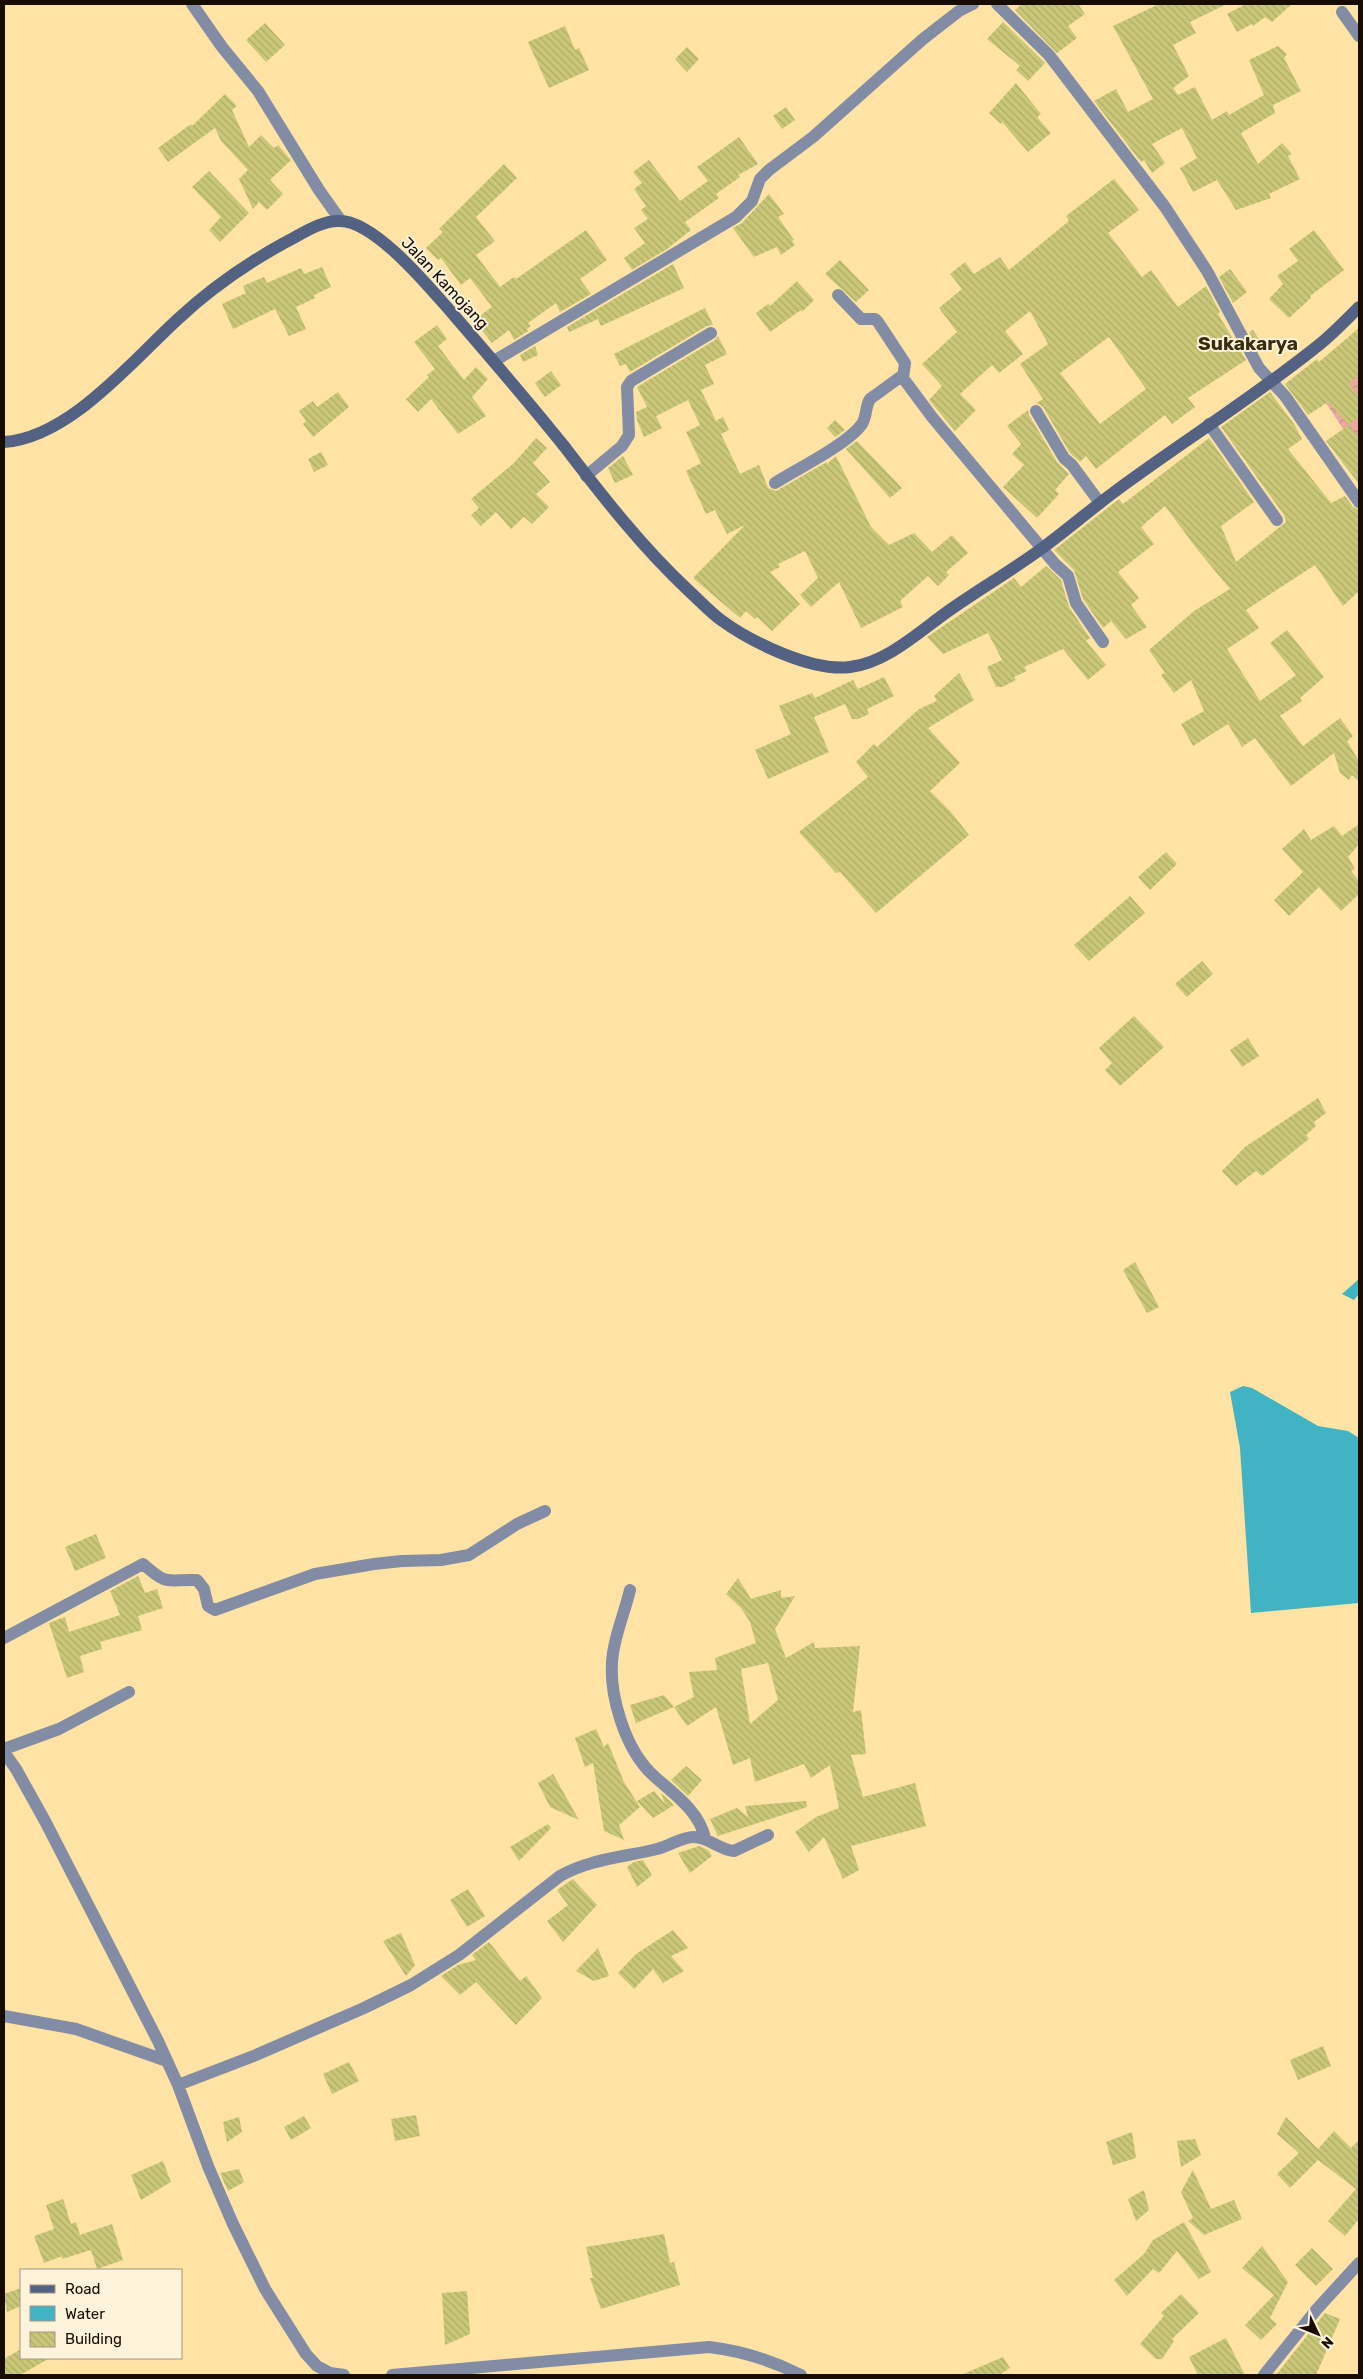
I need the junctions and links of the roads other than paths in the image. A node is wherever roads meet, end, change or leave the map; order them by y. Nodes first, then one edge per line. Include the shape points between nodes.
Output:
1 (192, 4) edge
2 (974, 4) edge
3 (997, 4) edge
4 (1342, 12) dead end
5 (1359, 36) edge
6 (341, 220) junction
7 (838, 294) dead end
8 (1359, 307) edge
9 (711, 333) dead end
10 (494, 361) junction
11 (903, 374) junction
12 (1271, 380) junction
13 (1036, 411) dead end
14 (1209, 424) junction
15 (4, 442) edge
16 (586, 476) junction
17 (775, 483) dead end
18 (1359, 502) edge
19 (1100, 503) junction
20 (1276, 520) dead end
21 (1043, 547) junction
22 (1103, 642) dead end
23 (545, 1511) dead end
24 (630, 1590) dead end
25 (4, 1638) edge
26 (128, 1692) dead end
27 (4, 1751) edge
28 (768, 1835) dead end
29 (705, 1838) junction
30 (4, 2016) edge
31 (167, 2061) junction
32 (178, 2085) junction
33 (1359, 2263) edge
34 (344, 2375) edge
35 (392, 2375) edge
36 (801, 2375) edge
37 (1264, 2375) edge

1 - 6 street via 258,91
2 - 10 street via 959,11 923,39 813,136 769,170 760,180 752,201 736,217
3 - 12 street via 1049,55 1166,207 1207,271 1259,368
4 - 5 street
6 - 10 main road, Jalan Kamojang via 359,227 390,248
6 - 15 main road via 309,230 263,254 180,316 85,404 34,436
7 - 11 street via 861,319 878,322 905,363
8 - 12 main road, Jalan Kamojang via 1317,346
9 - 16 street via 631,381 627,388 629,435 622,446
10 - 16 main road, Jalan Kamojang
11 - 17 street via 870,399 864,419 853,435
11 - 21 street via 932,417
12 - 14 main road, Jalan Kamojang
12 - 18 street
13 - 19 street via 1064,458
14 - 19 main road, Jalan Kamojang
14 - 20 street
16 - 21 main road, Jalan Kamojang via 624,524 721,620 778,651 823,666 854,667 878,658
19 - 21 main road, Jalan Kamojang
21 - 22 street via 1068,576 1076,603
23 - 25 street via 469,1554 441,1560 402,1560 315,1574 215,1610 208,1606 204,1589 196,1580 166,1581 144,1564
24 - 29 street via 613,1654 620,1719 638,1758 690,1809
26 - 27 street via 58,1729
27 - 31 street via 45,1821
28 - 29 street via 734,1851
29 - 32 street via 686,1838 661,1848 568,1871 459,1955 411,1985 256,2055
30 - 31 street via 76,2029
31 - 32 street
32 - 34 street via 208,2166 265,2288 306,2354 317,2366 330,2373
33 - 37 street
35 - 36 street via 709,2347 773,2361

